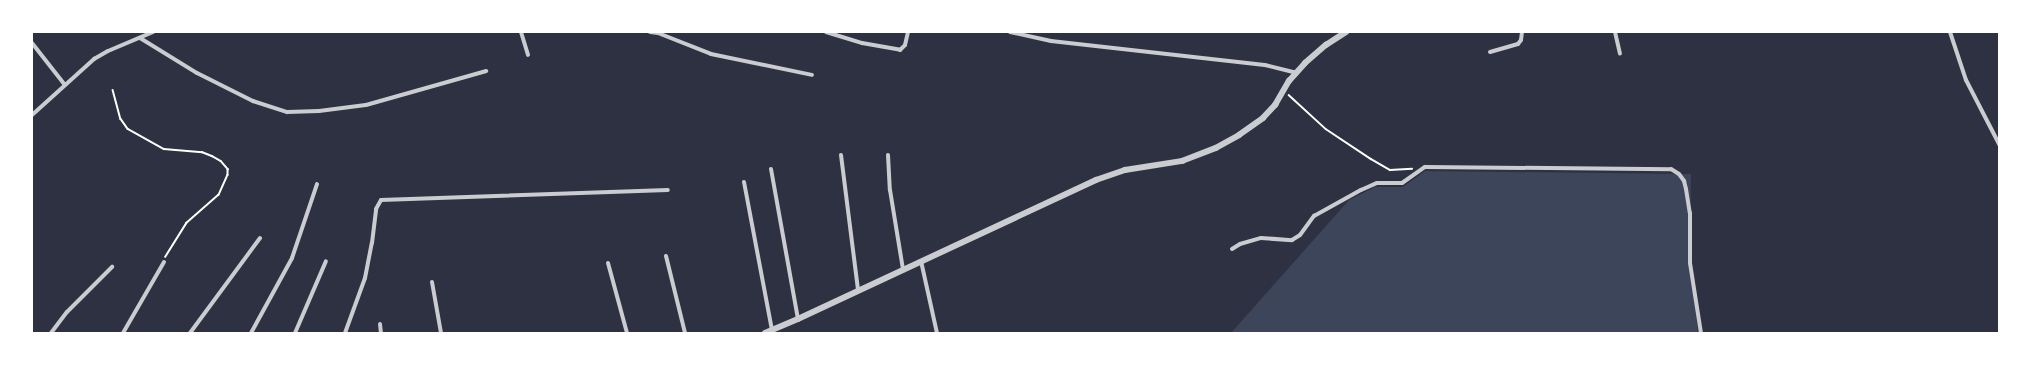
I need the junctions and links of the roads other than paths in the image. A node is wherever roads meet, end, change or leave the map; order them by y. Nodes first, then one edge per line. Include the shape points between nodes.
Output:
1 (153, 32) edge
2 (521, 32) edge
3 (650, 32) edge
4 (826, 32) edge
5 (908, 32) edge
6 (1010, 32) edge
7 (1346, 32) edge
8 (1522, 32) edge
9 (1615, 32) edge
10 (1950, 32) edge
11 (140, 38) junction
12 (32, 43) edge
13 (1490, 52) dead end
14 (1620, 53) dead end
15 (528, 55) dead end
16 (486, 71) dead end
17 (1296, 73) junction
18 (812, 75) dead end
19 (65, 85) junction
20 (32, 115) edge
21 (1999, 144) edge
22 (841, 155) dead end
23 (888, 155) dead end
24 (771, 169) dead end
25 (744, 182) dead end
26 (317, 184) dead end
27 (668, 190) dead end
28 (260, 238) dead end
29 (1232, 249) dead end
30 (666, 256) dead end
31 (326, 261) dead end
32 (921, 261) junction
33 (164, 262) road end
34 (608, 263) dead end
35 (112, 267) dead end
36 (903, 269) junction
37 (432, 282) dead end
38 (858, 290) junction
39 (798, 319) junction
40 (380, 324) dead end
41 (772, 330) junction
42 (51, 333) edge
43 (123, 333) edge
44 (190, 333) edge
45 (251, 333) edge
46 (295, 333) edge
47 (344, 333) edge
48 (381, 333) edge
49 (441, 333) edge
50 (627, 333) edge
51 (685, 333) edge
52 (765, 333) edge
53 (938, 333) edge
54 (1701, 333) edge

1 - 11 street
2 - 15 street
3 - 18 street via 711,54
4 - 5 street via 862,43 900,50 905,45
6 - 17 street via 1051,42 1265,65
7 - 17 street via 1326,45
8 - 13 street via 1518,44
9 - 14 street
10 - 21 street via 1966,80
11 - 16 street via 197,73 253,101 286,112 366,105
11 - 19 street via 94,59
12 - 19 street
17 - 32 street via 1263,118 1216,148 1182,161 1110,174
19 - 20 street
22 - 38 street
23 - 36 street via 890,190
24 - 39 street
25 - 41 street
26 - 45 street via 292,258
27 - 47 street via 381,200 376,209 365,278
28 - 44 street
29 - 54 street via 1261,238 1292,240 1300,235 1314,216 1361,190 1377,184 1402,183 1425,167 1666,168 1676,170 1684,181 1690,213 1690,264
30 - 51 street
31 - 46 street
32 - 36 street
32 - 53 street
33 - 43 street
34 - 50 street
35 - 42 street via 67,312
36 - 38 street
37 - 49 street
38 - 39 street
39 - 41 street
40 - 48 street
41 - 52 street

